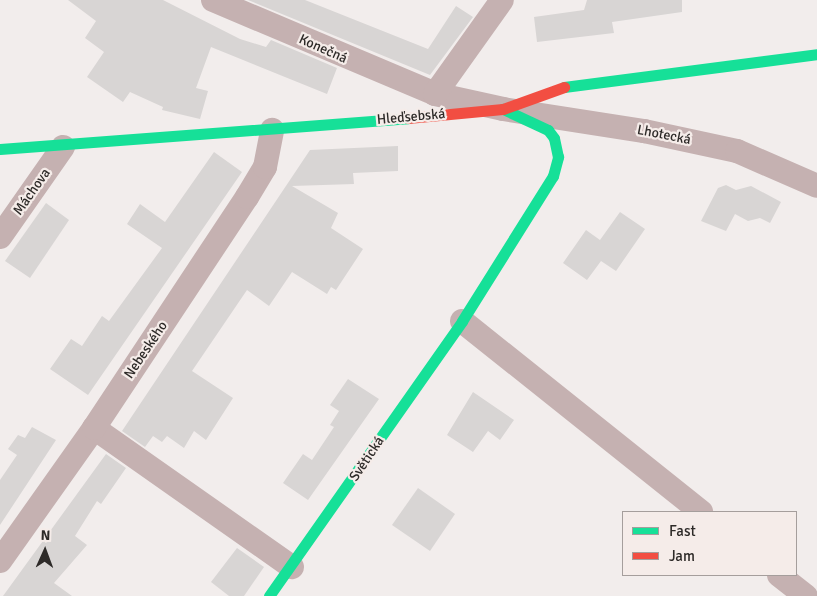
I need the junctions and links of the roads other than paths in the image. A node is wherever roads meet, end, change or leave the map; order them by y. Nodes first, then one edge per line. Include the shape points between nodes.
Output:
1 (212, 0) edge
2 (502, 0) edge
3 (817, 54) edge
4 (435, 94) junction
5 (503, 109) junction
6 (272, 130) junction
7 (64, 147) junction
8 (0, 149) edge
9 (817, 186) edge
10 (0, 237) edge
11 (462, 321) junction
12 (94, 428) junction
13 (700, 511) edge
14 (0, 560) edge
15 (292, 568) junction
16 (780, 576) edge
17 (269, 596) edge
18 (806, 596) edge

1 - 4 street, Konečná
2 - 4 street
3 - 5 street, Hleďsebská via 555,88
4 - 5 street, Konečná
5 - 6 street, Hleďsebská
5 - 9 street, Lhotecká via 644,131 737,151
5 - 11 street, Světická via 548,130 558,147 557,165
6 - 7 street, Hleďsebská
6 - 12 street, Nebeského via 265,167
7 - 8 street, Hleďsebská
7 - 10 street, Máchova
11 - 13 street
11 - 15 street, Světická
12 - 14 street, Nebeského
12 - 15 street
15 - 17 street, Světická
16 - 18 street

